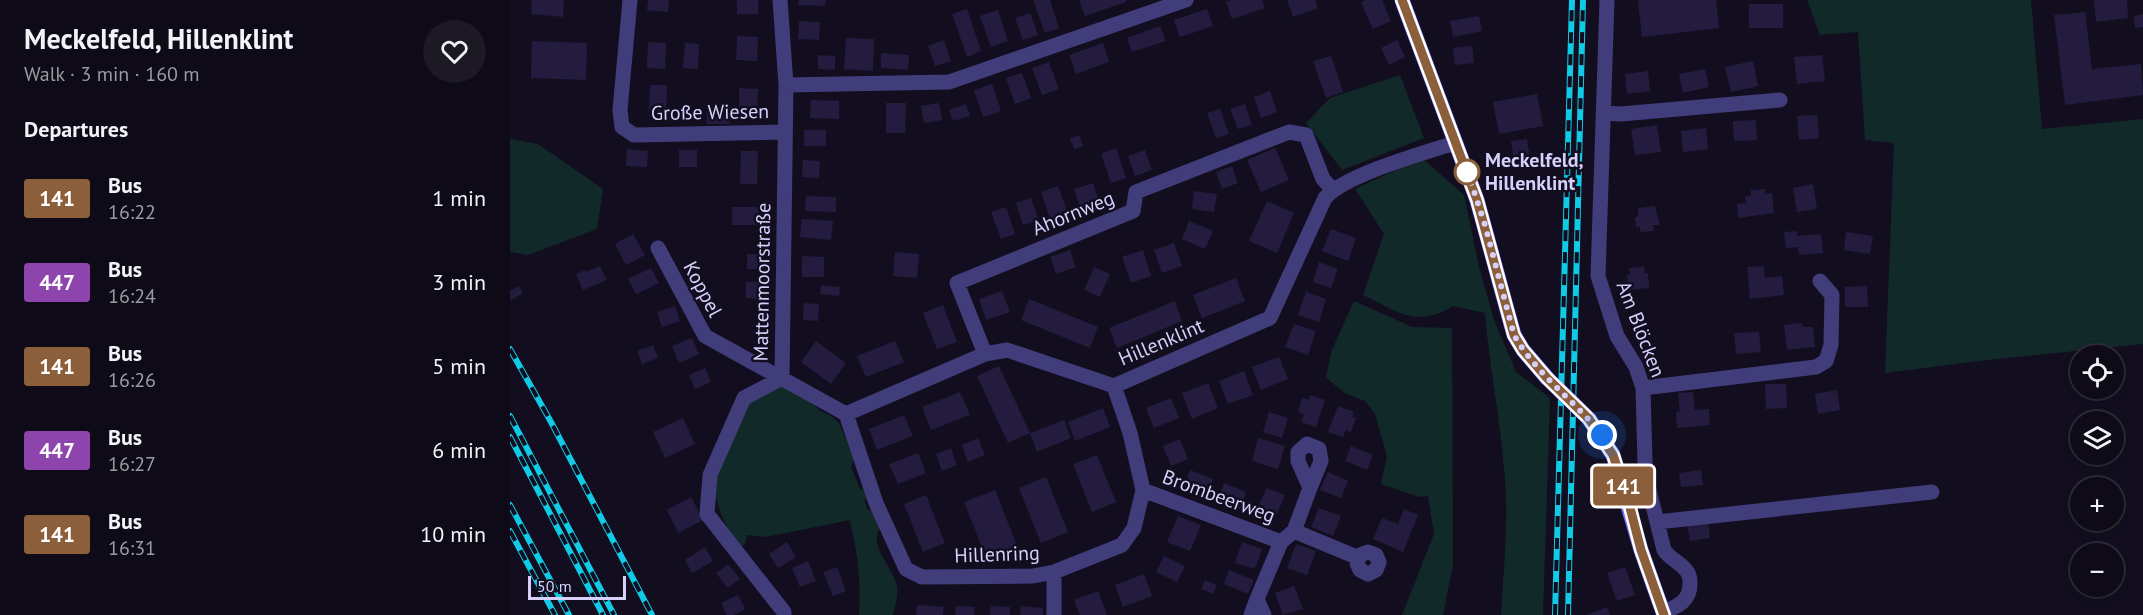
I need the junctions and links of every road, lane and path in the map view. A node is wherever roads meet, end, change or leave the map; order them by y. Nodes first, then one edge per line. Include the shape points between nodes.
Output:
1 (630, 0) edge
2 (780, 0) edge
3 (1186, 0) edge
4 (1402, 0) edge
5 (1607, 0) edge
6 (786, 85) junction
7 (1780, 100) dead end
8 (1604, 113) junction
9 (784, 132) junction
10 (1455, 143) junction
11 (1332, 189) junction
12 (658, 248) dead end
13 (1820, 281) dead end
14 (985, 354) junction
15 (782, 378) junction
16 (1114, 386) junction
17 (1643, 388) junction
18 (846, 414) junction
19 (1310, 488) dead end
20 (1143, 490) junction
21 (1932, 492) dead end
22 (1658, 522) junction
23 (1293, 531) junction
24 (1281, 542) junction
25 (1359, 558) dead end
26 (1054, 572) junction
27 (1257, 599) junction
28 (1664, 614) edge
29 (784, 615) edge
30 (1054, 615) edge
31 (1251, 615) edge
32 (1264, 615) edge

1 - 9 street, Große Wiesen via 620,110 622,127 634,135
2 - 6 street, Mattenmoorstraße
3 - 6 street via 949,82
4 - 10 street
5 - 8 street, Am Blöcken
6 - 9 street, Mattenmoorstraße
7 - 8 street
8 - 17 street, Am Blöcken via 1598,276 1617,336 1636,367
9 - 15 street, Mattenmoorstraße
10 - 11 street
10 - 28 street, bridge via 1485,225 1514,335 1547,378 1589,419 1613,455
11 - 14 street, Ahornweg via 1323,179 1306,135 1289,132 1136,192 1133,211 957,283
11 - 16 street, Hillenklint via 1270,318
12 - 15 street, Koppel via 705,336
13 - 17 street via 1832,295 1831,345 1826,361 1816,367
14 - 16 street, Hillenklint via 1007,350
14 - 18 street, Hillenklint
15 - 18 street
15 - 29 street, Mattenmoorstraße via 744,398 710,475 707,514
16 - 20 street, Hillenring
17 - 22 street, Am Blöcken via 1645,462
18 - 26 street, Hillenring via 876,503 906,568 921,577 1033,576
19 - 23 street, Brombeerweg
20 - 24 street, Brombeerweg
20 - 26 street, Hillenring via 1134,528 1122,545
21 - 22 street
22 - 28 street, Am Blöcken via 1664,549 1669,558 1689,573 1690,584 1684,601
23 - 24 street, Brombeerweg
23 - 25 street, Brombeerweg
24 - 27 street, Brombeerweg
26 - 30 street
27 - 31 street, Brombeerweg
27 - 32 street

